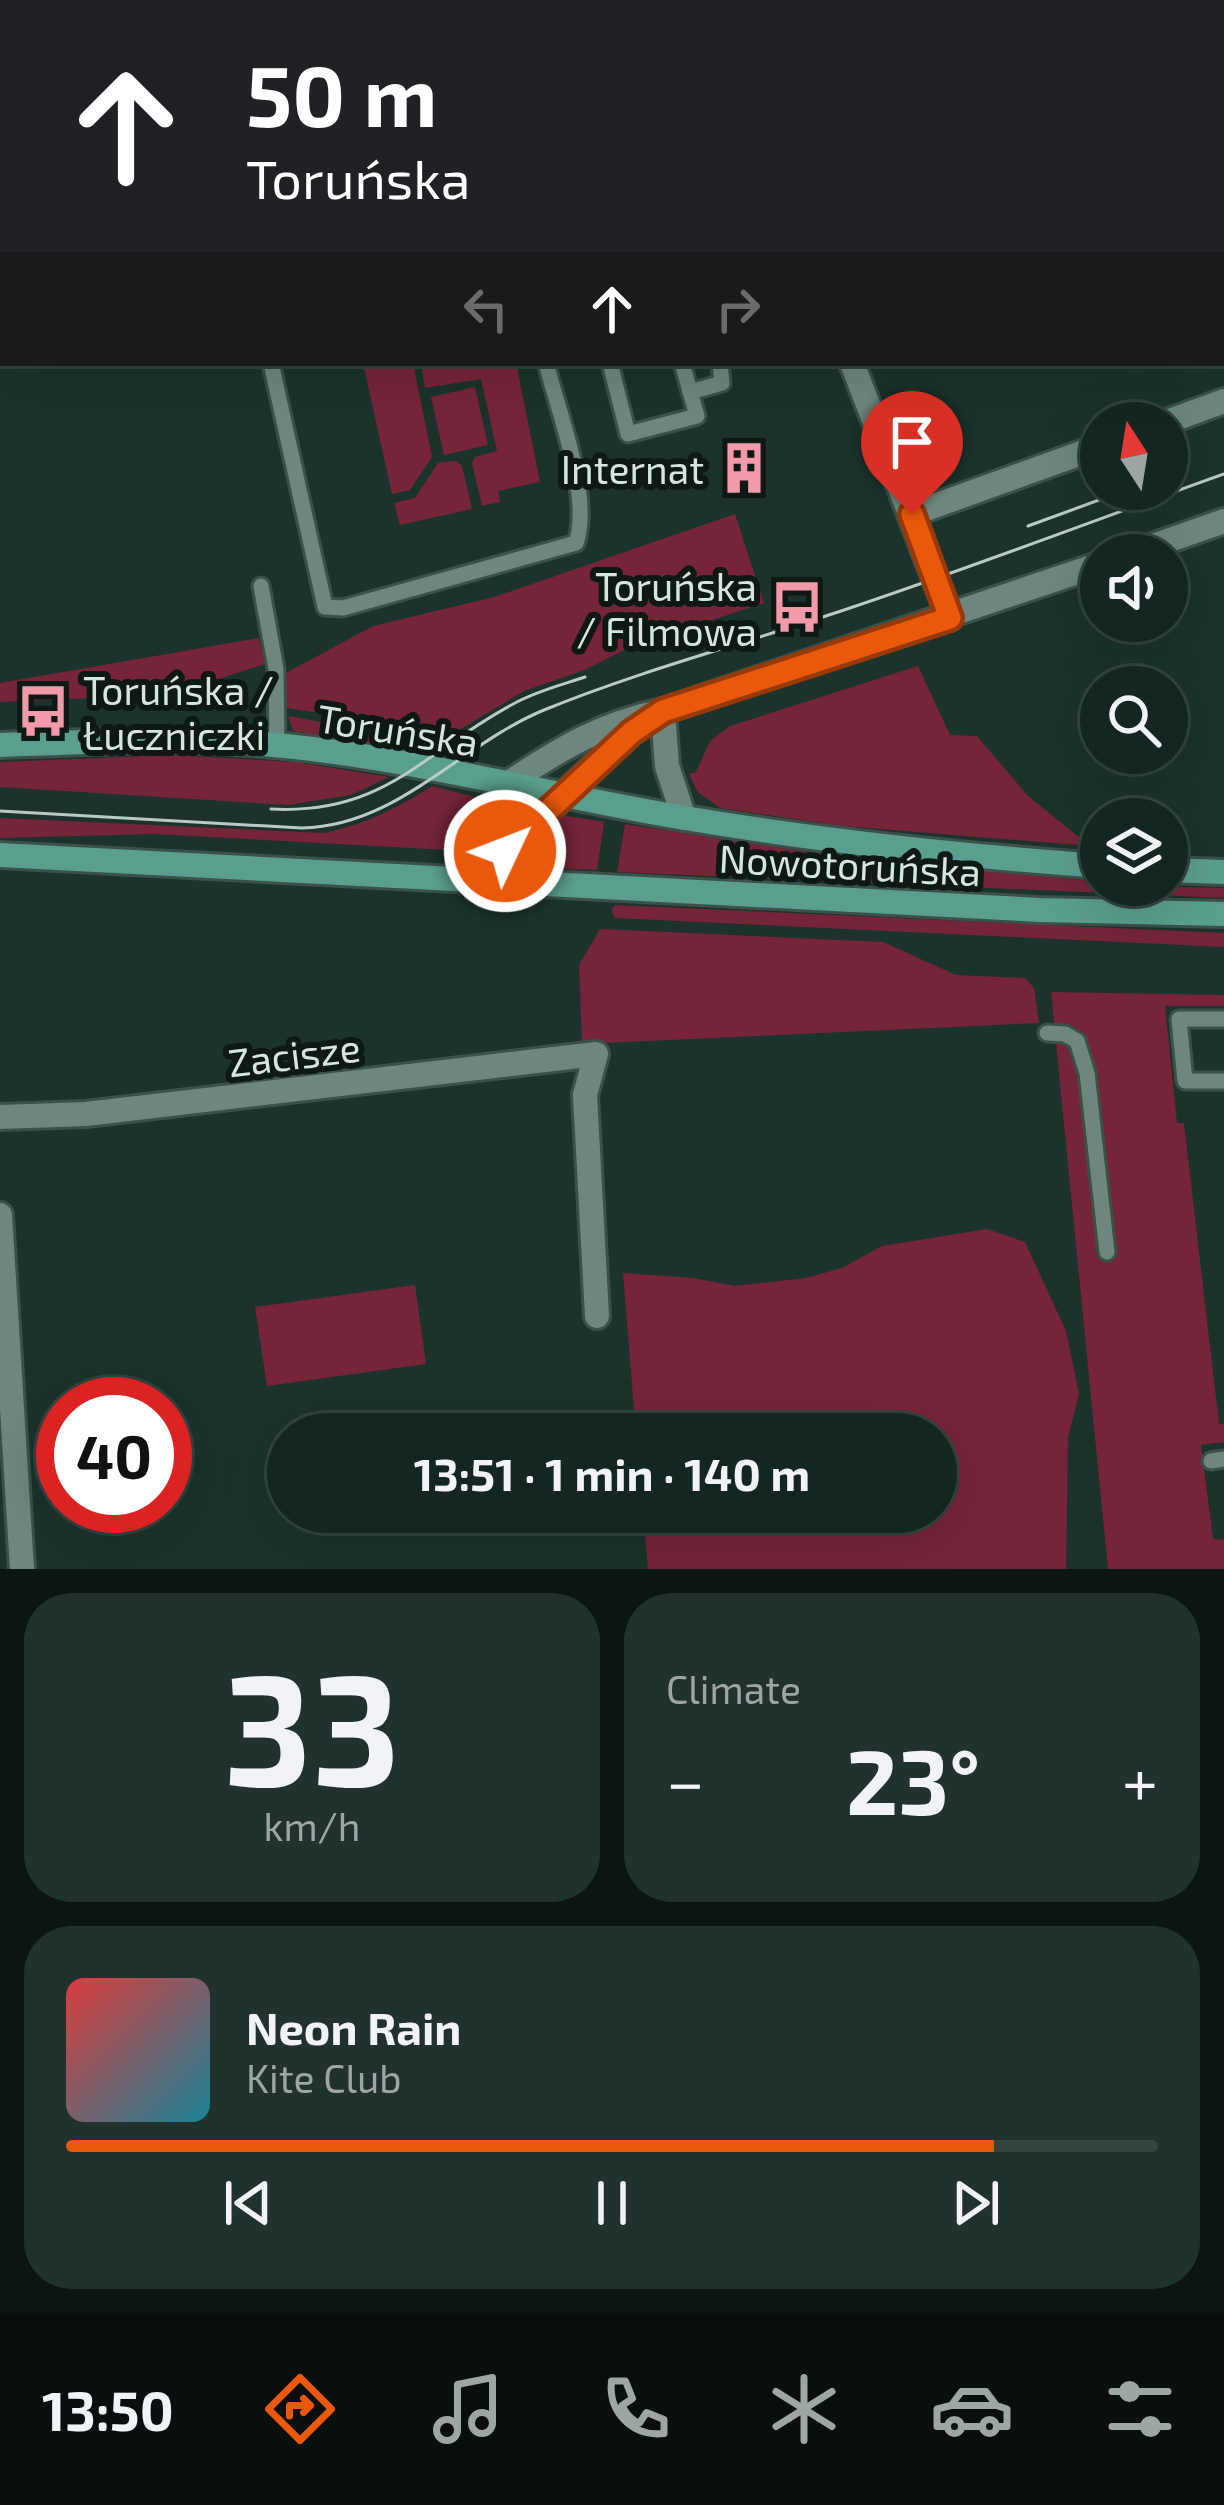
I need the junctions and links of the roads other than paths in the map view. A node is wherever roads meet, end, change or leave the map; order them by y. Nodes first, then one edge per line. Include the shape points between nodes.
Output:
1 (637, 0) edge
2 (648, 0) edge
3 (272, 366) edge
4 (547, 366) edge
5 (611, 366) edge
6 (683, 366) edge
7 (720, 366) edge
8 (853, 366) edge
9 (690, 392) junction
10 (1224, 401) edge
11 (1188, 414) edge
12 (1080, 454) edge
13 (912, 514) junction
14 (1224, 521) edge
15 (1187, 534) edge
16 (1080, 572) edge
17 (261, 586) dead end
18 (950, 618) junction
19 (663, 711) junction
20 (0, 745) edge
21 (277, 746) junction
22 (507, 784) junction
23 (563, 795) junction
24 (684, 818) junction
25 (0, 855) edge
26 (1080, 864) edge
27 (1188, 871) edge
28 (1224, 872) edge
29 (472, 879) junction
30 (1224, 914) edge
31 (1224, 1019) edge
32 (1047, 1033) dead end
33 (1224, 1081) edge
34 (0, 1117) edge
35 (0, 1215) edge
36 (1107, 1252) dead end
37 (597, 1316) dead end
38 (22, 1569) edge

1 - 2 lane
3 - 4 lane via 326,608 344,608 576,543 583,524
5 - 9 lane via 628,434 697,416
6 - 9 lane
7 - 9 lane via 722,383
8 - 13 street
10 - 11 street
12 - 13 street
13 - 18 street
14 - 15 street
16 - 18 street, Toruńska
17 - 21 lane via 276,669
18 - 19 street, Toruńska
19 - 22 street, Toruńska via 584,734
19 - 23 street
19 - 24 street via 667,766
20 - 21 main road, Toruńska
21 - 22 main road, Toruńska
22 - 23 main road, Nowotoruńska
23 - 24 main road, Nowotoruńska
23 - 29 street
24 - 26 main road, Nowotoruńska
25 - 29 main road, Nowotoruńska
27 - 28 main road
29 - 30 main road, Nowotoruńska
31 - 33 lane via 1179,1019 1186,1081
32 - 36 lane via 1077,1041 1088,1073
34 - 37 street, Zacisze via 86,1114 596,1054 585,1095
35 - 38 street

